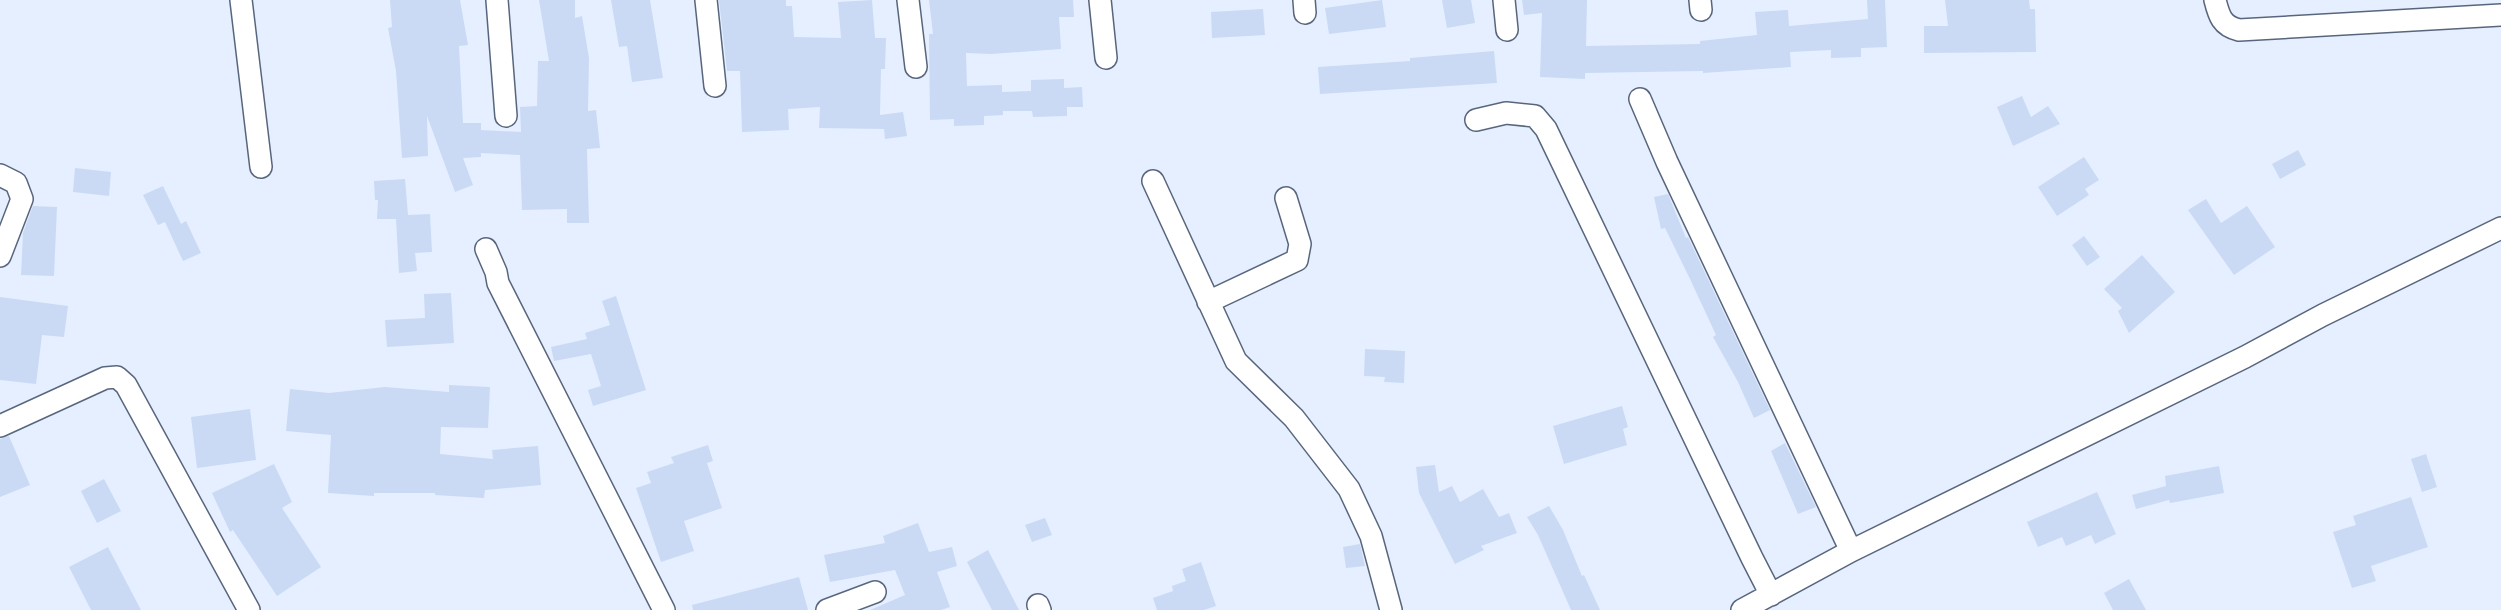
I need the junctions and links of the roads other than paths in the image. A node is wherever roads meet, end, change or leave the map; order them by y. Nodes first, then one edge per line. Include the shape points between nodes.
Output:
1 (241, 0) edge
2 (497, 0) edge
3 (706, 0) edge
4 (908, 0) edge
5 (1100, 0) edge
6 (1504, 0) edge
7 (2214, 0) edge
8 (2501, 15) edge
9 (1507, 30) dead end
10 (1106, 58) dead end
11 (916, 67) dead end
12 (715, 86) dead end
13 (1640, 99) dead end
14 (506, 116) dead end
15 (1475, 120) dead end
16 (261, 167) dead end
17 (0, 175) edge
18 (1153, 181) dead end
19 (1286, 198) dead end
20 (2501, 228) edge
21 (486, 249) dead end
22 (0, 256) edge
23 (1208, 302) junction
24 (0, 426) edge
25 (1851, 551) junction
26 (875, 592) dead end
27 (1771, 595) junction
28 (249, 610) edge
29 (664, 610) edge
30 (827, 610) edge
31 (1391, 610) edge
32 (1742, 610) edge

1 - 16 street
2 - 14 street
3 - 12 street
4 - 11 street
5 - 10 street
6 - 9 street
7 - 8 street via 2229,28 2239,30
13 - 25 street
15 - 27 street via 1506,113 1535,116 1546,129
17 - 22 street via 16,183 22,198
18 - 23 street
19 - 23 street via 1300,244 1297,260
20 - 25 street
21 - 29 street via 498,283
23 - 31 street via 1236,361 1294,418 1349,489 1371,536
24 - 28 street via 105,377 117,377 126,385
25 - 27 street
26 - 30 street
27 - 32 street

